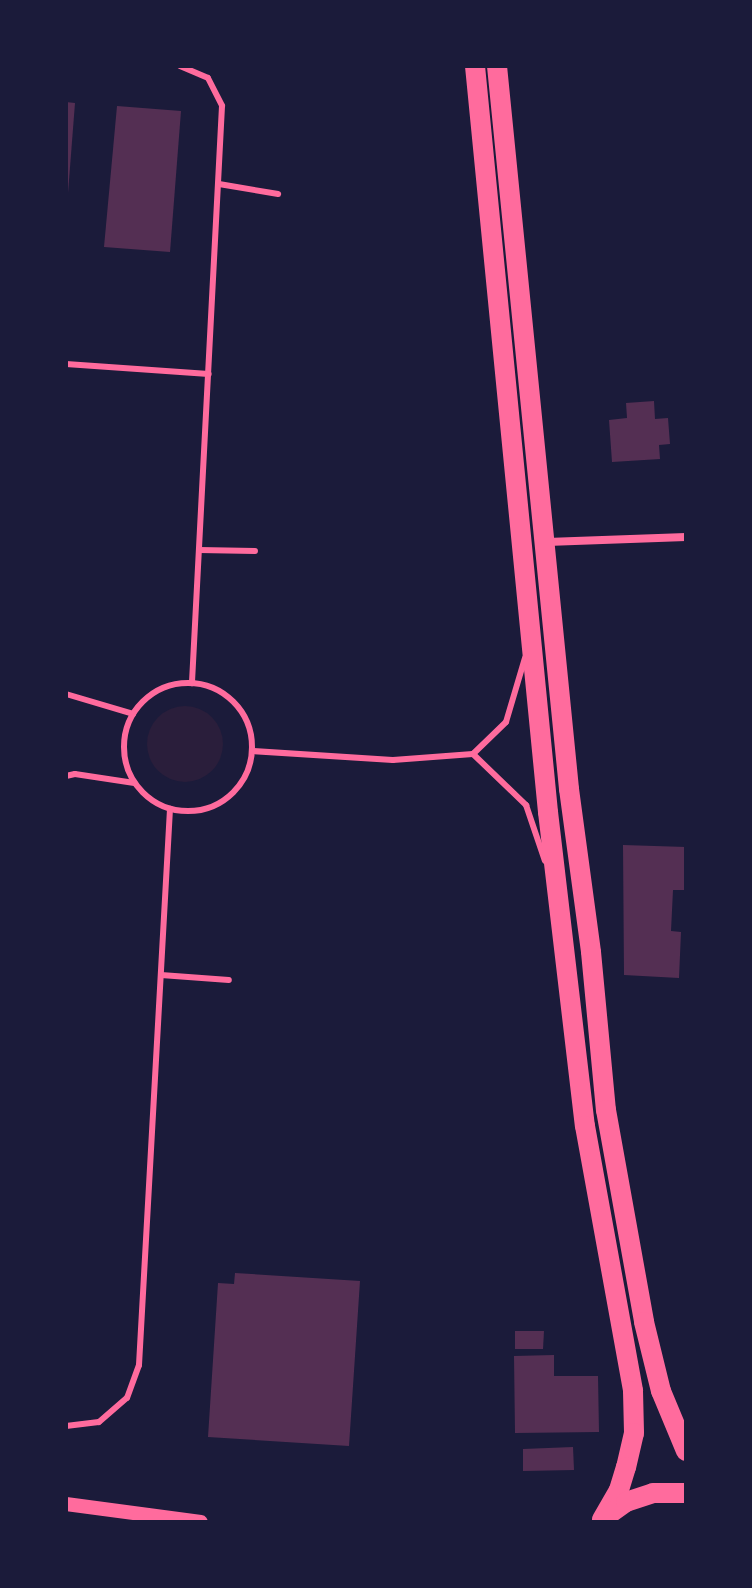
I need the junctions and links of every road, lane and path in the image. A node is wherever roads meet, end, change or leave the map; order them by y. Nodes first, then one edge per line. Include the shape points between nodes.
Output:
1 (180, 66) edge
2 (475, 66) edge
3 (497, 66) edge
4 (219, 184) junction
5 (278, 194) dead end
6 (66, 364) edge
7 (209, 374) junction
8 (686, 537) edge
9 (546, 542) junction
10 (199, 550) junction
11 (255, 551) dead end
12 (531, 639) junction
13 (192, 683) junction
14 (66, 694) edge
15 (133, 714) junction
16 (252, 751) junction
17 (473, 754) junction
18 (66, 776) edge
19 (134, 783) junction
20 (170, 809) junction
21 (562, 935) junction
22 (161, 975) junction
23 (229, 980) dead end
24 (66, 1426) edge
25 (686, 1451) edge
26 (686, 1493) edge
27 (66, 1504) edge
28 (600, 1520) edge
29 (201, 1522) edge

1 - 4 lane via 208,78 222,106
2 - 12 main road
3 - 9 main road
4 - 5 lane
4 - 7 lane
6 - 7 lane
7 - 10 lane
8 - 9 street
9 - 25 main road via 606,1110 644,1322 661,1391
10 - 11 lane
10 - 13 lane
12 - 17 lane via 506,722
12 - 21 main road
13 - 15 lane via 158,690
13 - 16 lane via 220,692 242,712
14 - 15 lane
15 - 19 lane via 124,748
16 - 17 lane via 393,760
16 - 20 lane via 239,786 225,799 189,811
17 - 21 lane via 526,805
18 - 19 lane
19 - 20 lane
20 - 22 lane
21 - 28 main road via 585,1126 633,1391 634,1433 626,1467
22 - 23 lane
22 - 24 lane via 139,1365 127,1398 99,1422
26 - 28 main road via 653,1493 626,1502
27 - 29 street

